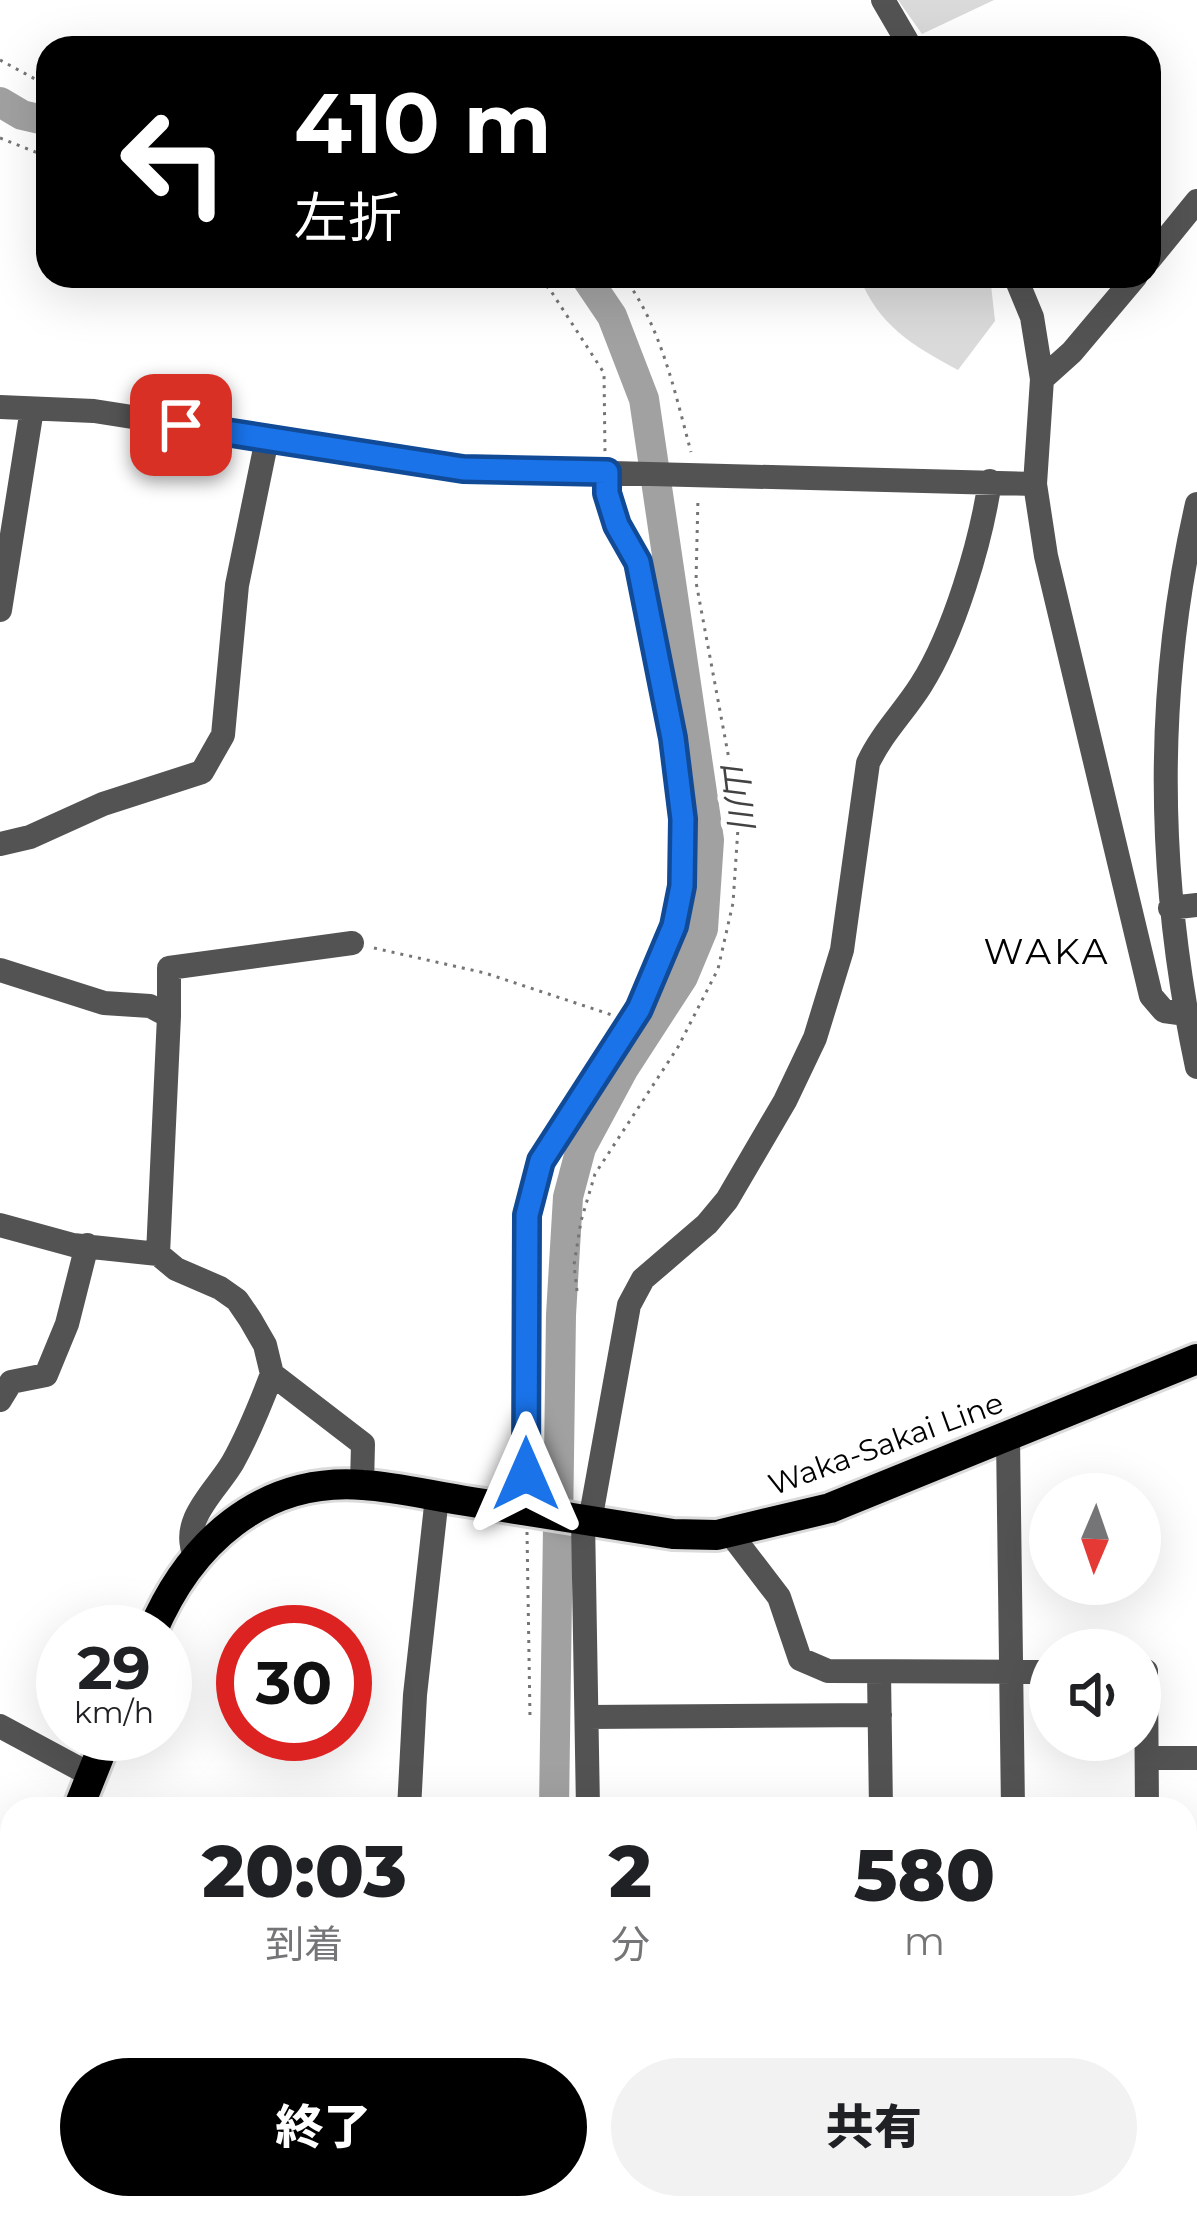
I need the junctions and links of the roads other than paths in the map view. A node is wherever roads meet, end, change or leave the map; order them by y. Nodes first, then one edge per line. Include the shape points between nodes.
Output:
1 (883, 0) edge
2 (903, 36) edge
3 (1197, 201) edge
4 (1161, 245) edge
5 (1020, 288) edge
6 (1126, 288) edge
7 (1042, 379) junction
8 (0, 407) edge
9 (32, 409) junction
10 (267, 439) junction
11 (607, 472) junction
12 (989, 481) junction
13 (1035, 484) junction
14 (1197, 504) edge
15 (0, 610) edge
16 (0, 844) edge
17 (1197, 905) edge
18 (1170, 908) junction
19 (352, 943) road end
20 (0, 970) edge
21 (1186, 1014) junction
22 (169, 1016) junction
23 (1197, 1067) edge
24 (0, 1225) edge
25 (87, 1245) junction
26 (158, 1254) junction
27 (1197, 1359) edge
28 (272, 1374) junction
29 (0, 1400) edge
30 (1007, 1438) junction
31 (362, 1484) junction
32 (437, 1497) junction
33 (532, 1512) junction
34 (581, 1520) junction
35 (730, 1533) junction
36 (195, 1555) junction
37 (164, 1605) edge
38 (1011, 1672) junction
39 (1029, 1672) edge
40 (879, 1673) junction
41 (880, 1715) junction
42 (586, 1717) junction
43 (0, 1726) edge
44 (1161, 1758) edge
45 (1197, 1758) edge
46 (97, 1761) edge
47 (1147, 1761) edge
48 (91, 1775) junction
49 (83, 1797) edge
50 (410, 1797) edge
51 (587, 1797) edge
52 (881, 1797) edge
53 (1012, 1797) edge
54 (1148, 1797) edge

1 - 2 street
3 - 4 street
5 - 7 street
6 - 7 street
7 - 13 street
8 - 9 street
9 - 10 street
9 - 15 street
10 - 11 street via 463,469
10 - 16 street via 237,584 223,735 202,772
11 - 12 street
11 - 33 street via 617,525 638,562 673,738 682,886 674,926 631,1022 541,1161 527,1215
12 - 13 street
12 - 34 street via 983,529 934,662 868,763 842,950 815,1038 727,1200 643,1280 629,1306
13 - 21 street via 1151,996 1164,1011
14 - 18 street via 1179,582 1167,702
17 - 18 street
18 - 21 street
19 - 22 street via 170,968
20 - 22 street
21 - 23 street
22 - 26 street
24 - 25 street
25 - 26 street
25 - 29 street via 46,1375 11,1382
26 - 28 street via 237,1300 265,1345
27 - 30 main road, Waka-Sakai Line
28 - 31 street via 363,1444
28 - 36 street via 232,1464 206,1498 190,1536
30 - 35 main road, Waka-Sakai Line via 830,1508
30 - 38 street
31 - 32 main road, Waka-Sakai Line
31 - 36 main road, Waka-Sakai Line via 297,1491 234,1521
32 - 33 main road, Waka-Sakai Line
32 - 50 street
33 - 34 main road, Waka-Sakai Line
34 - 35 main road, Waka-Sakai Line
34 - 42 street
35 - 40 street via 779,1597 800,1659 828,1671
36 - 37 main road, Waka-Sakai Line
38 - 39 street
38 - 40 street
38 - 53 street
40 - 41 street
41 - 42 street
41 - 52 street
42 - 51 street
43 - 48 street
44 - 45 street
46 - 48 main road
47 - 54 street
48 - 49 main road

